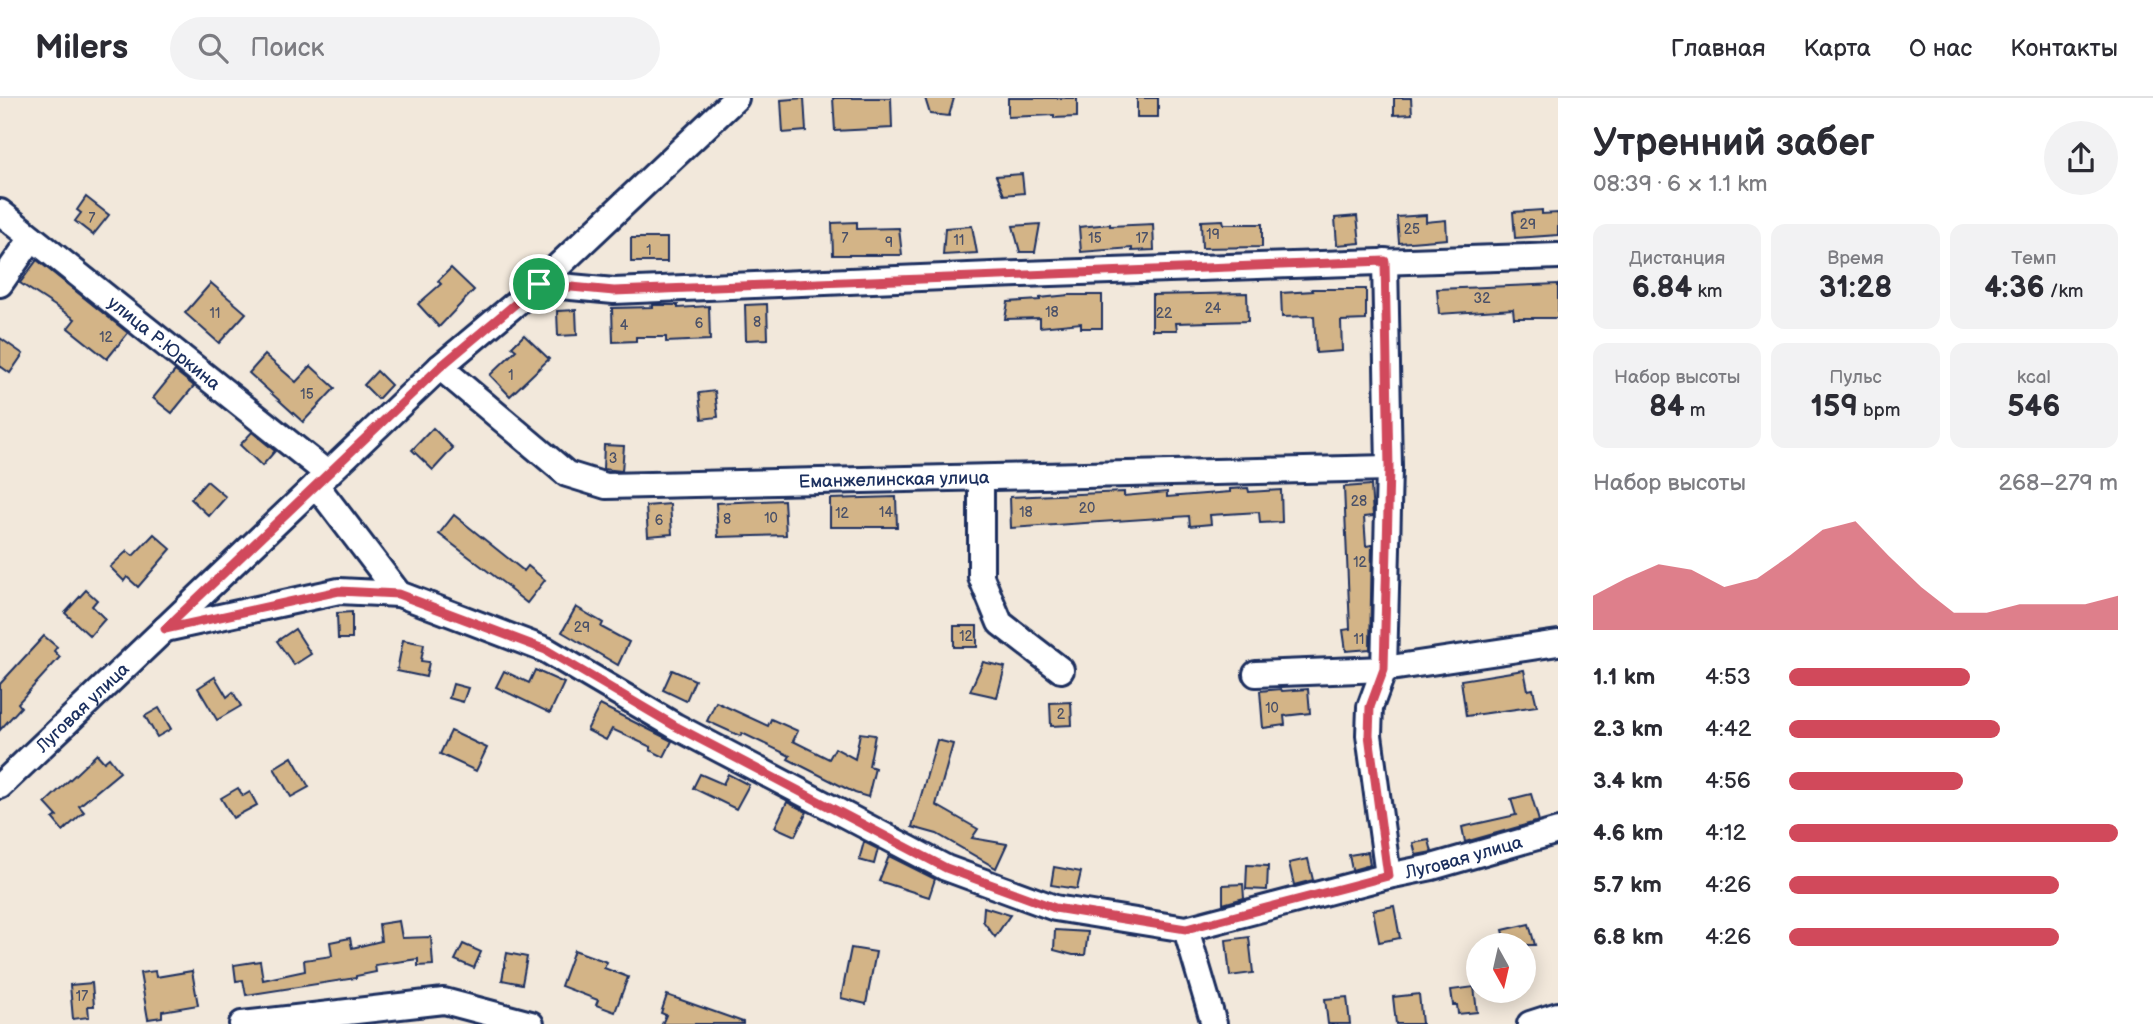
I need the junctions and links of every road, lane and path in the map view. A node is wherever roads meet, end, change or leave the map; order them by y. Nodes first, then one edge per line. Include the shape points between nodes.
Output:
1 (736, 98) edge
2 (0, 212) edge
3 (32, 238) junction
4 (1558, 256) edge
5 (1385, 261) junction
6 (0, 284) edge
7 (539, 284) junction
8 (440, 367) junction
9 (1389, 468) junction
10 (322, 479) junction
11 (981, 479) junction
12 (398, 594) junction
13 (165, 629) junction
14 (1558, 643) edge
15 (1384, 669) junction
16 (1061, 670) dead end
17 (1256, 674) dead end
18 (0, 786) edge
19 (1558, 831) edge
20 (1388, 876) junction
21 (1186, 929) junction
22 (1558, 1015) edge
23 (242, 1024) edge
24 (531, 1024) edge
25 (1213, 1024) edge
26 (1530, 1024) edge

1 - 7 street, Луговая улица
2 - 3 street, улица Р.Юркина
3 - 6 street
3 - 10 street, улица Р.Юркина
4 - 5 street
5 - 7 street via 614,291
5 - 9 street
7 - 8 street, Луговая улица
8 - 10 street, Луговая улица
8 - 11 street, Еманжелинская улица via 567,474 606,486
9 - 11 street, Еманжелинская улица
9 - 15 street
10 - 12 street
10 - 13 street, Луговая улица
11 - 16 street via 981,577 1000,623
12 - 13 street, Луговая улица via 339,591
12 - 21 street, Луговая улица via 546,650 675,726 946,868 1055,908
13 - 18 street, Луговая улица
14 - 15 street
15 - 17 street
15 - 20 street via 1370,707 1369,735
19 - 20 street, Луговая улица
20 - 21 street, Луговая улица
21 - 25 street
22 - 26 street
23 - 24 street via 444,1001

